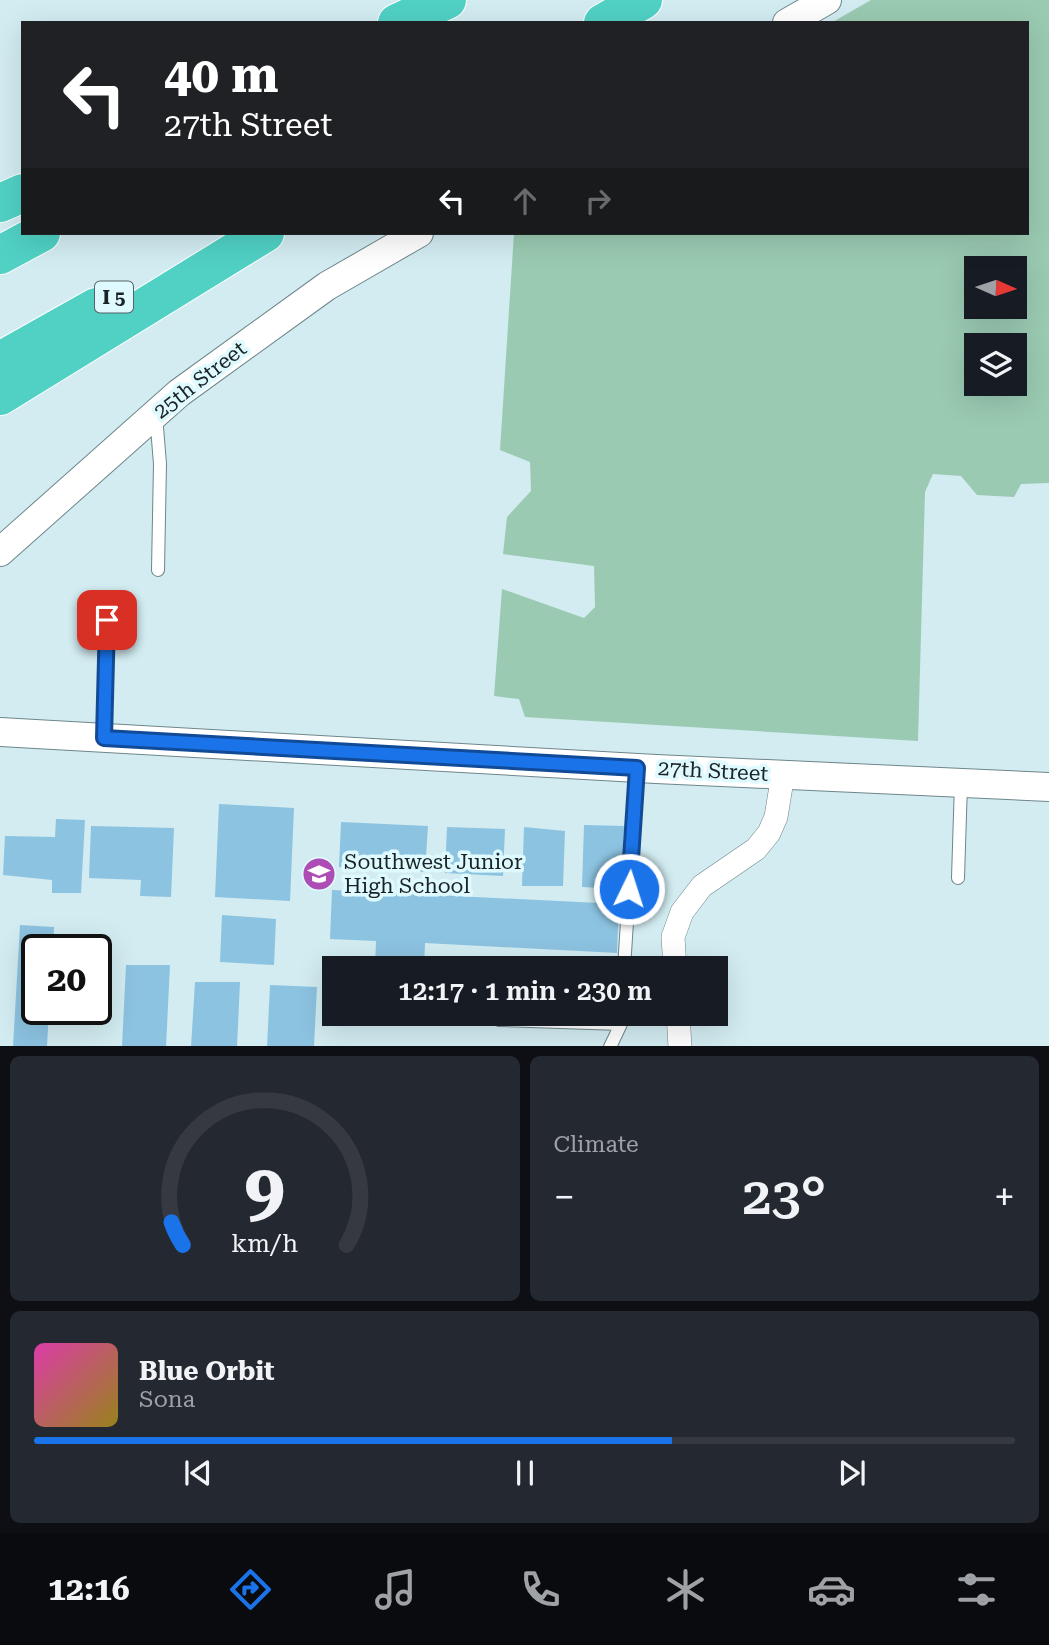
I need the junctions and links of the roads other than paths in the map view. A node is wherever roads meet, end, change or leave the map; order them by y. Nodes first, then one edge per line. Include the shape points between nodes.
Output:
1 (447, 0) edge
2 (467, 0) edge
3 (644, 0) edge
4 (827, 0) edge
5 (401, 21) edge
6 (429, 21) edge
7 (608, 21) edge
8 (790, 21) edge
9 (21, 194) edge
10 (0, 203) edge
11 (37, 235) edge
12 (225, 235) edge
13 (262, 235) edge
14 (416, 235) edge
15 (0, 255) edge
16 (0, 361) edge
17 (0, 396) edge
18 (155, 414) junction
19 (0, 552) edge
20 (158, 570) dead end
21 (107, 620) dead end
22 (0, 732) edge
23 (104, 738) junction
24 (637, 768) junction
25 (783, 775) junction
26 (961, 782) junction
27 (1049, 787) edge
28 (958, 878) dead end
29 (625, 956) edge
30 (674, 956) edge
31 (618, 1026) edge
32 (679, 1026) edge
33 (610, 1046) edge
34 (680, 1046) edge

1 - 5 highway
2 - 6 highway
3 - 7 highway
4 - 8 street
9 - 10 highway
11 - 15 highway
12 - 16 highway, I 5
13 - 17 highway
14 - 18 street, 25th Street via 327,286
18 - 19 street, 25th Street
18 - 20 lane via 160,464
21 - 23 lane
22 - 23 street, 27th Street
23 - 24 street, 27th Street
24 - 25 street, 27th Street
24 - 29 lane
25 - 26 street, 27th Street
25 - 30 street via 769,833 756,849 702,886 682,912 673,937
26 - 27 street, 27th Street
26 - 28 lane
31 - 33 lane
32 - 34 street

